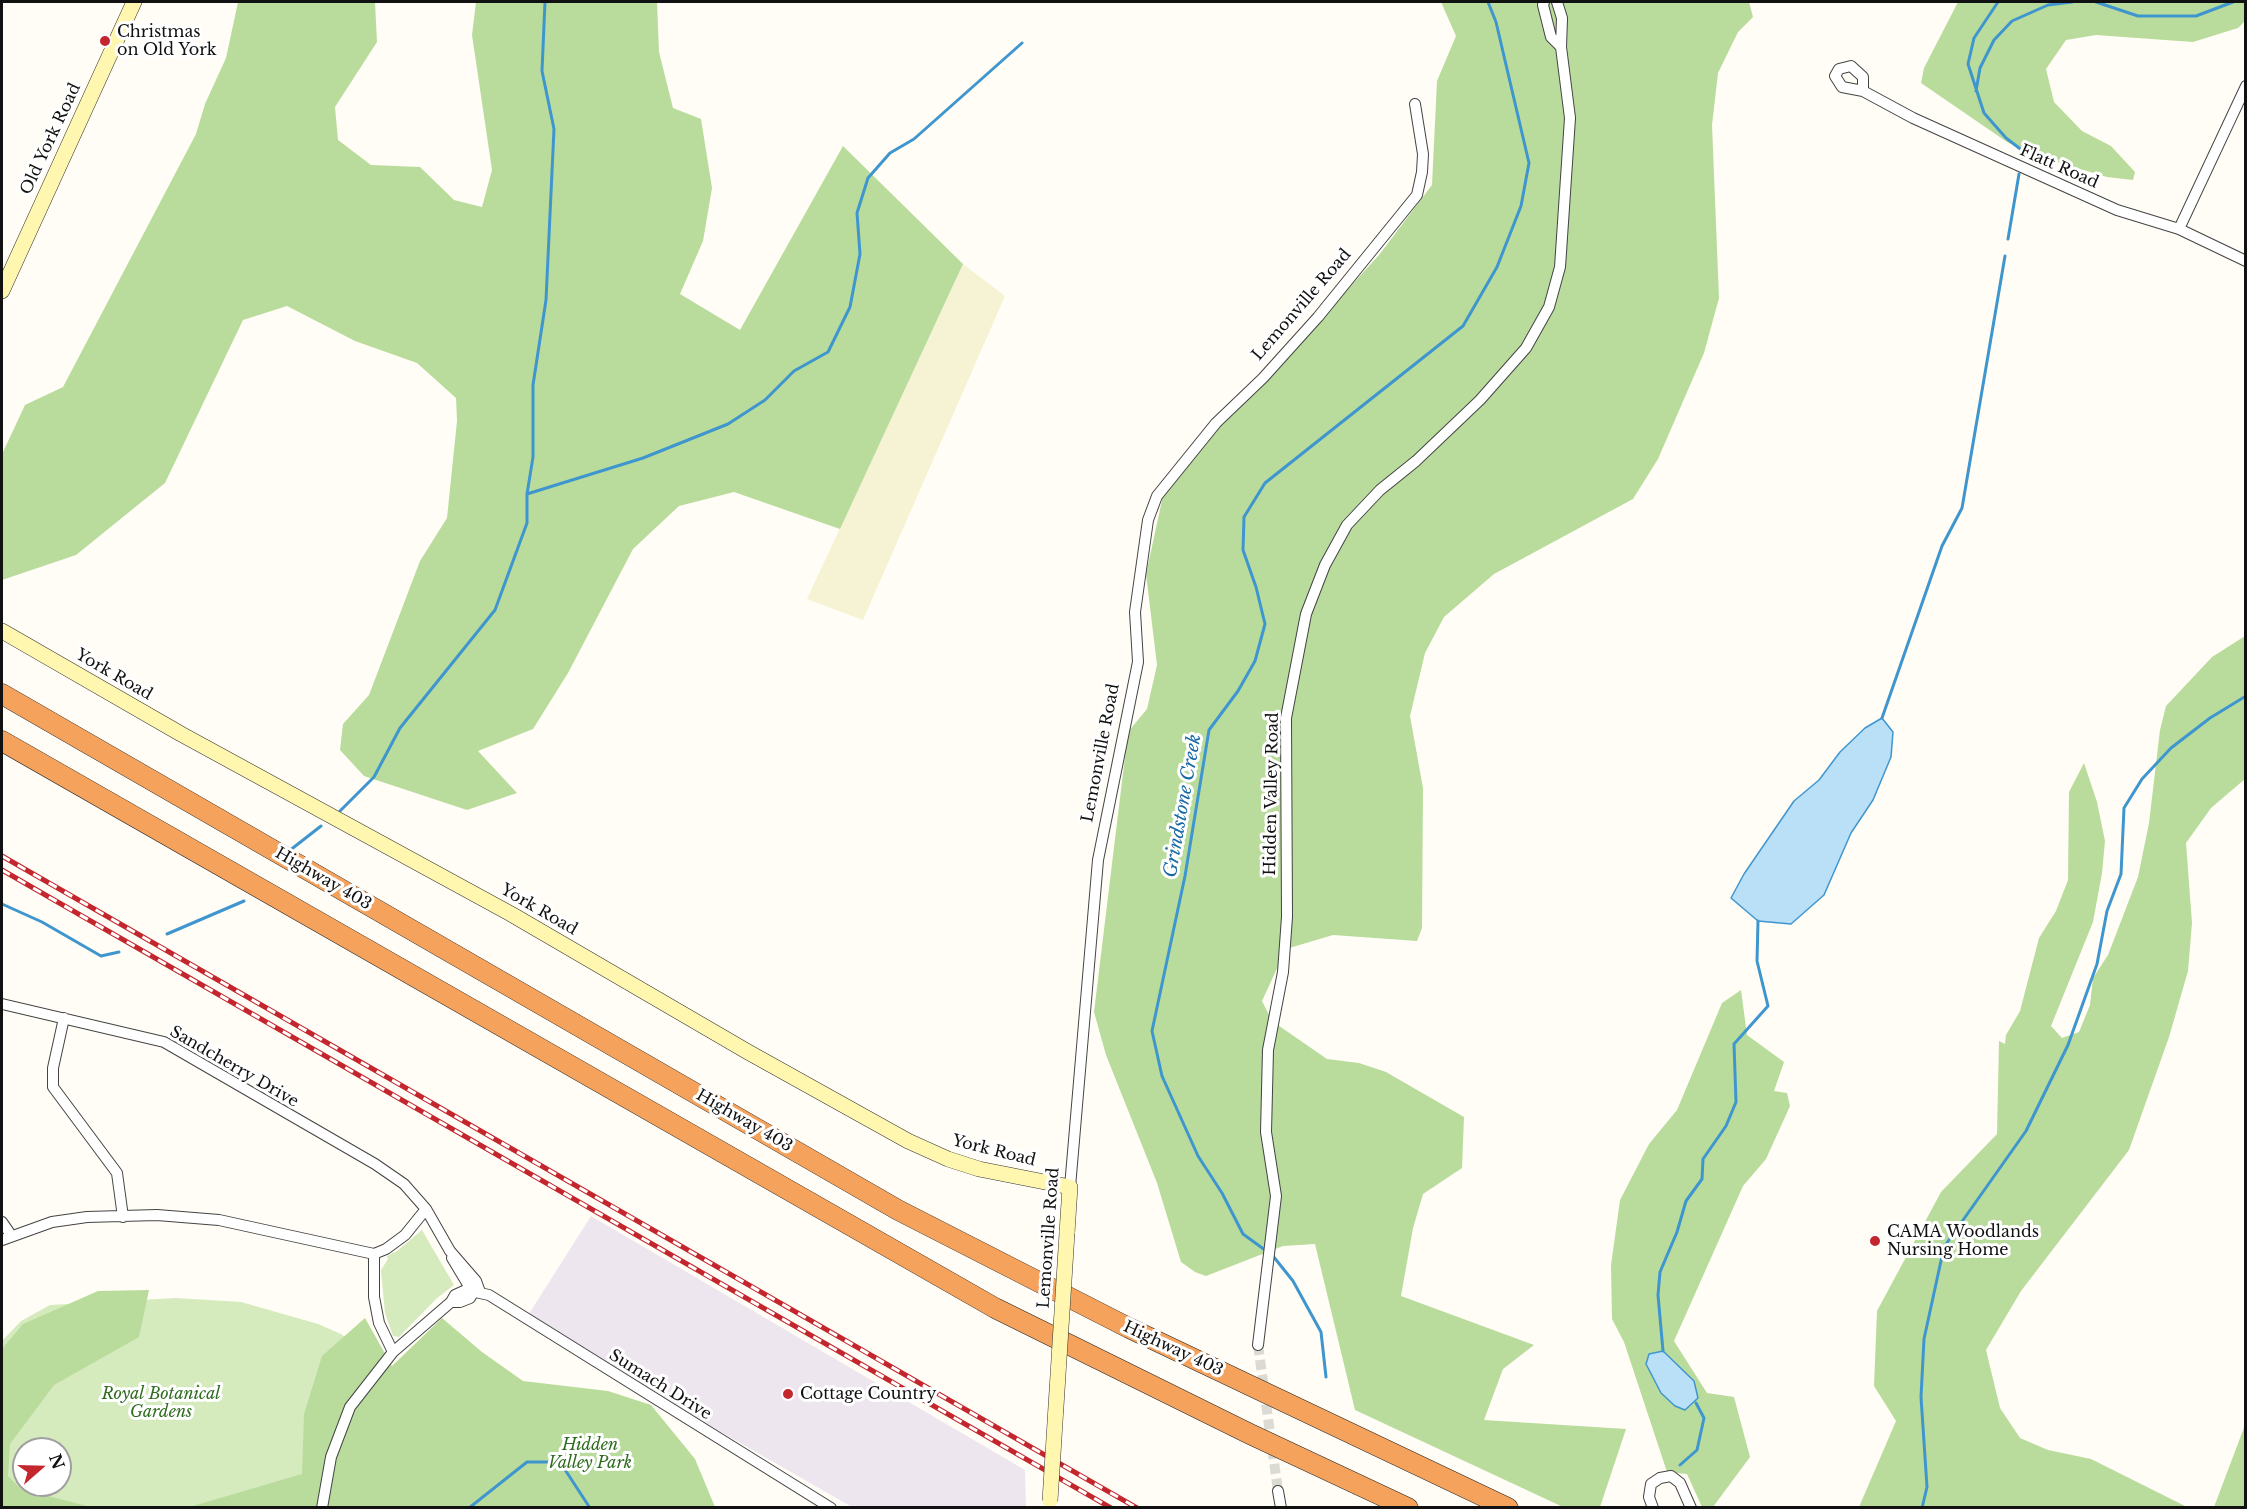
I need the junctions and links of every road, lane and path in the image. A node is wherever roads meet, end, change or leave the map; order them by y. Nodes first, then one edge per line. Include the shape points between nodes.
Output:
1 (134, 2) edge
2 (1544, 2) edge
3 (1557, 2) edge
4 (1561, 47) junction
5 (2246, 86) edge
6 (1863, 91) dead end
7 (1415, 104) dead end
8 (2179, 229) junction
9 (2246, 261) edge
10 (2, 291) edge
11 (2, 632) edge
12 (2, 694) edge
13 (2, 741) edge
14 (2, 1004) edge
15 (64, 1018) junction
16 (1070, 1187) junction
17 (426, 1209) junction
18 (123, 1217) junction
19 (2, 1222) edge
20 (6, 1238) edge
21 (374, 1254) junction
22 (477, 1293) junction
23 (1258, 1345) tunnel mouth
24 (393, 1352) junction
25 (1278, 1491) tunnel mouth
26 (1050, 1504) edge
27 (322, 1508) edge
28 (831, 1508) edge
29 (1281, 1508) edge
30 (1408, 1508) edge
31 (1508, 1508) edge
32 (1653, 1508) edge
33 (1691, 1508) edge

1 - 10 street, Old York Road
2 - 4 street, Hidden Valley Road via 1551,37
3 - 4 street, Hidden Valley Road via 1562,18
4 - 23 street, Hidden Valley Road via 1570,118 1560,267 1549,307 1526,348 1480,400 1347,525 1324,565 1306,614 1287,718 1287,917 1283,972 1268,1050 1266,1132 1276,1196
5 - 8 street
6 - 8 street, Flatt Road via 1913,118 2117,210
7 - 16 street, Lemonville Road via 1423,154 1417,195 1318,317 1216,423 1156,496 1148,520 1135,612 1138,662 1098,860
8 - 9 street, Flatt Road
11 - 16 street, York Road via 511,914 890,1132 980,1169
12 - 31 highway, Highway 403 via 898,1210 1118,1323
13 - 30 highway via 995,1308
14 - 15 street, Sandcherry Drive
15 - 17 street, Sandcherry Drive via 164,1041 375,1164 404,1184
15 - 18 street via 53,1087 117,1173
16 - 26 street, Lemonville Road, bridge
17 - 21 street via 405,1235
17 - 22 street, Sandcherry Drive via 453,1263
18 - 20 street via 52,1222
18 - 21 street via 157,1215 219,1220
19 - 20 street
21 - 24 street via 379,1323
22 - 24 street via 466,1290 455,1294 451,1302
22 - 28 street, Sumach Drive via 489,1295
24 - 27 street via 367,1382 341,1425
25 - 29 street
32 - 33 street via 1648,1497 1651,1484 1671,1476 1680,1483

